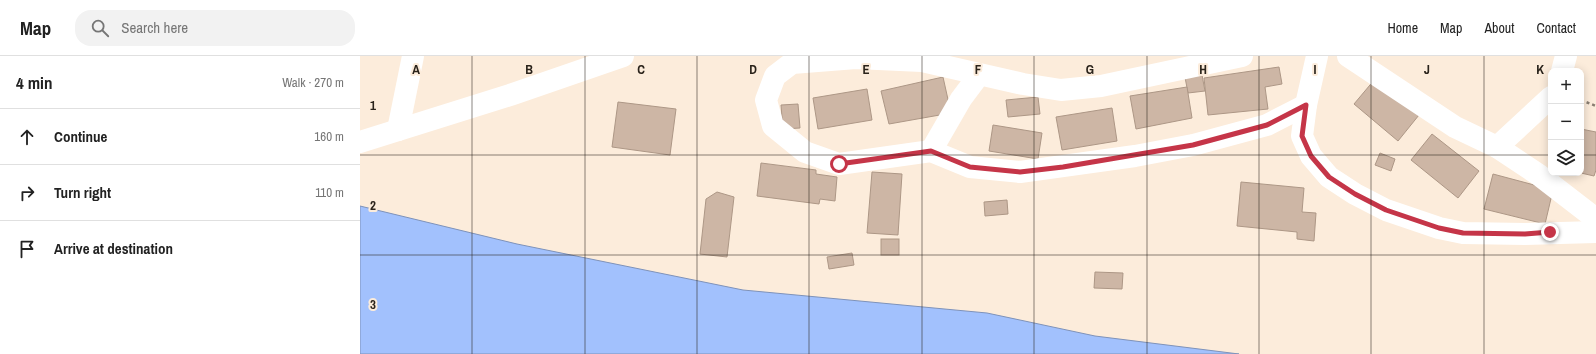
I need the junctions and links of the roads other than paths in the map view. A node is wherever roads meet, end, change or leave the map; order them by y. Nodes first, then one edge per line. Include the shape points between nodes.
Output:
1 (413, 56) edge
2 (623, 56) edge
3 (1242, 56) edge
4 (1317, 56) edge
5 (1348, 56) edge
6 (1566, 56) edge
7 (1563, 68) edge
8 (979, 75) junction
9 (1548, 100) edge
10 (1306, 105) junction
11 (398, 130) junction
12 (360, 142) edge
13 (1497, 147) junction
14 (931, 151) junction
15 (1596, 219) edge
16 (1596, 232) edge

1 - 11 street
2 - 11 street
3 - 8 street via 1101,86 1061,90
4 - 10 street
5 - 13 street via 1455,127
6 - 7 street
8 - 14 street via 961,99
8 - 14 street via 922,61 856,58 792,63 775,76 766,100 773,126 805,152 839,164
9 - 13 street
10 - 14 street via 1267,125 1193,145 1049,169 1020,172 970,167
10 - 16 street via 1302,136 1311,156 1329,177 1386,210 1439,228 1463,233
11 - 12 street
13 - 15 street via 1539,175

